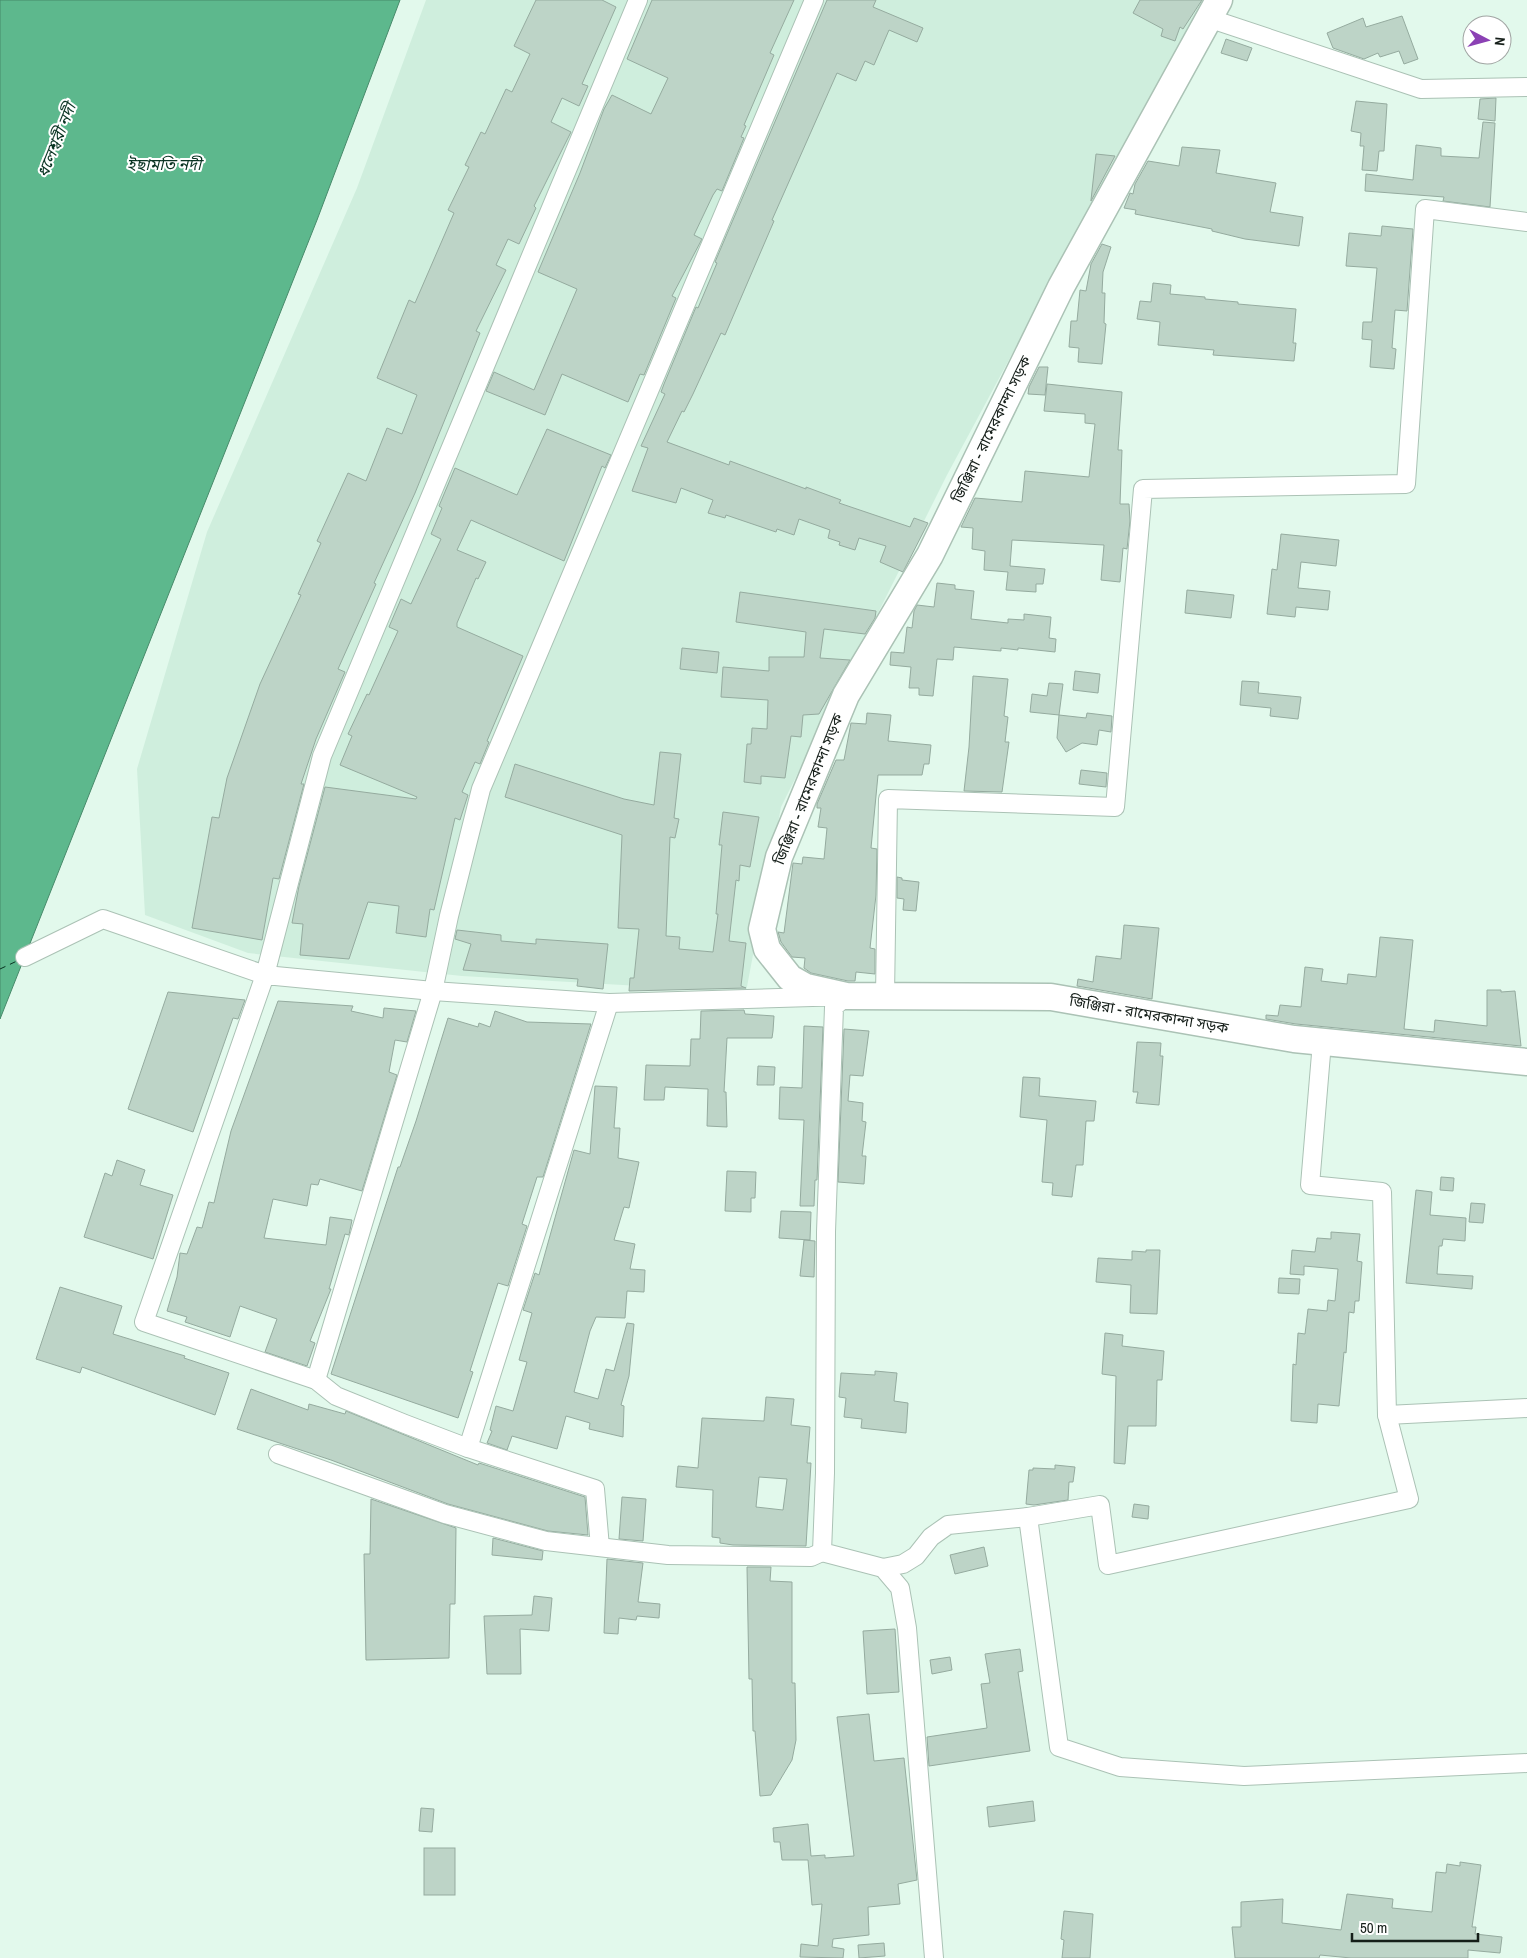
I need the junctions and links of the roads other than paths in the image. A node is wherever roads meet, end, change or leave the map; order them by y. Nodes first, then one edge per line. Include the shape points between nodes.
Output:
1 (638, 0) edge
2 (814, 0) edge
3 (1213, 9) edge
4 (1527, 87) edge
5 (1527, 222) edge
6 (25, 957) dead end
7 (265, 975) junction
8 (433, 991) junction
9 (846, 996) junction
10 (885, 996) junction
11 (609, 1003) junction
12 (1322, 1042) junction
13 (1527, 1062) edge
14 (316, 1380) junction
15 (1527, 1408) edge
16 (1387, 1414) junction
17 (468, 1448) junction
18 (278, 1454) dead end
19 (1028, 1517) junction
20 (600, 1547) junction
21 (822, 1552) junction
22 (883, 1568) junction
23 (1527, 1763) edge
24 (934, 1958) edge

1 - 7 street via 322,756
2 - 8 street via 481,789
3 - 4 street via 1421,89
3 - 9 main road, জিঞ্জিরা - রামেরকান্দা সড়ক via 1061,287 930,555 846,696 779,856 762,928 767,949 790,978 806,987
5 - 10 street via 1425,210 1406,484 1143,489 1114,807 888,799
6 - 7 street via 103,919
7 - 8 street
7 - 14 street via 144,1322
8 - 11 street
8 - 14 street
9 - 10 main road, জিঞ্জিরা - রামেরকান্দা সড়ক
9 - 11 street
9 - 21 street via 834,1007 826,1232
10 - 12 main road, জিঞ্জিরা - রামেরকান্দা সড়ক via 1051,997
11 - 17 street
12 - 13 main road, জিঞ্জিরা - রামেরকান্দা সড়ক
12 - 16 street via 1310,1186 1382,1192
14 - 17 street via 336,1396
15 - 16 street
16 - 19 street via 1409,1499 1108,1565 1100,1505
17 - 20 street via 595,1488
18 - 20 street via 445,1514 546,1541
19 - 22 street via 948,1525 931,1536 916,1556 903,1564
19 - 23 street via 1059,1747 1120,1767 1244,1776
20 - 21 street via 678,1555 811,1557
21 - 22 street
22 - 24 street via 900,1588 908,1628

